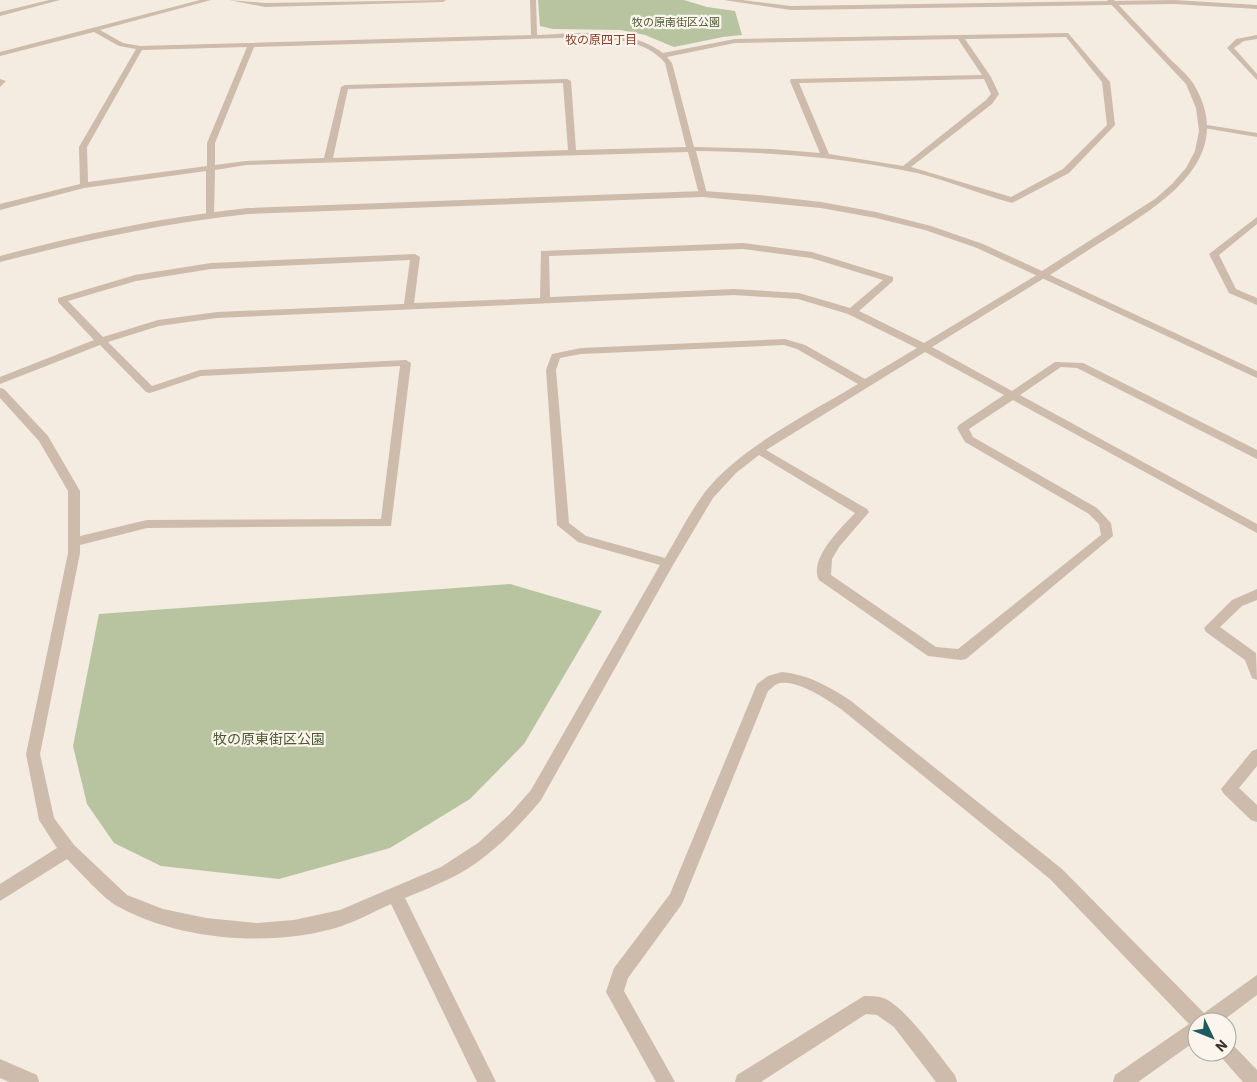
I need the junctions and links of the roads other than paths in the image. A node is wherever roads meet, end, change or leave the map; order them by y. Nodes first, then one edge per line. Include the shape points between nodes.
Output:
1 (57, 0) edge
2 (208, 0) edge
3 (232, 0) edge
4 (443, 0) edge
5 (533, 0) edge
6 (727, 0) edge
7 (1112, 1) edge
8 (1237, 3) edge
9 (1257, 8) edge
10 (0, 14) edge
11 (94, 29) junction
12 (534, 36) junction
13 (960, 37) junction
14 (1257, 37) edge
15 (252, 44) junction
16 (140, 48) junction
17 (0, 54) edge
18 (664, 55) junction
19 (987, 77) junction
20 (1257, 78) edge
21 (0, 81) edge
22 (0, 85) edge
23 (1204, 126) junction
24 (1257, 135) edge
25 (692, 149) junction
26 (572, 152) junction
27 (825, 155) junction
28 (328, 160) junction
29 (210, 168) junction
30 (905, 168) junction
31 (84, 185) junction
32 (703, 194) junction
33 (0, 207) edge
34 (210, 214) junction
35 (1257, 220) edge
36 (0, 259) edge
37 (1043, 274) junction
38 (545, 301) junction
39 (1257, 302) edge
40 (409, 306) junction
41 (852, 312) junction
42 (100, 341) junction
43 (924, 346) junction
44 (1257, 375) edge
45 (0, 381) edge
46 (864, 383) junction
47 (0, 391) edge
48 (1012, 395) junction
49 (758, 450) junction
50 (1257, 455) edge
51 (1257, 529) edge
52 (73, 542) junction
53 (668, 562) junction
54 (1257, 594) edge
55 (1257, 674) edge
56 (1257, 755) edge
57 (1257, 815) edge
58 (68, 850) junction
59 (0, 894) edge
60 (395, 896) junction
61 (1257, 984) edge
62 (1190, 1012) edge
63 (1219, 1012) edge
64 (1187, 1035) edge
65 (1236, 1062) edge
66 (0, 1068) edge
67 (30, 1082) edge
68 (487, 1082) edge
69 (666, 1082) edge
70 (744, 1082) edge
71 (948, 1082) edge
72 (1122, 1082) edge
73 (1255, 1082) edge

1 - 10 street
2 - 11 street
3 - 4 street via 265,5
5 - 12 street
6 - 7 street via 770,7 805,8
7 - 8 street
7 - 23 street via 1189,83 1198,98
8 - 9 street
11 - 16 street via 121,45
11 - 17 street
12 - 15 street
12 - 18 street via 592,35 621,39
13 - 18 street via 735,41
13 - 19 street
13 - 30 street via 1068,35 1106,82 1111,125 1066,170 1012,200
14 - 20 street via 1244,38 1230,48
15 - 16 street
15 - 29 street via 211,143
16 - 31 street via 82,147
18 - 25 street
19 - 27 street via 794,81
19 - 30 street via 994,94 989,102
21 - 22 street
23 - 24 street
23 - 37 street via 1197,160 1172,190 1156,204
25 - 26 street
25 - 27 street via 751,149
25 - 32 street
26 - 28 street
26 - 28 street via 567,81 345,87
27 - 30 street
28 - 29 street via 246,163
29 - 31 street
29 - 34 street
31 - 33 street
32 - 34 street
32 - 37 street via 759,198 876,215 980,246
34 - 36 street via 119,230
35 - 39 street via 1214,254 1232,291
37 - 43 street
37 - 44 street
38 - 40 street
38 - 41 street via 768,292 800,296
38 - 41 street via 544,253 743,246 812,255 890,279
40 - 42 street via 217,315 158,323
40 - 42 street via 415,257 211,266 136,278 60,300
41 - 43 street
42 - 45 street
42 - 52 street via 150,390 200,373 406,363 387,523 147,524
43 - 46 street
43 - 48 street
46 - 49 street
46 - 53 street via 801,347 785,342 582,351 556,356 551,370 563,525 582,539
47 - 52 street via 44,439 74,491
48 - 49 street via 962,428 969,439 1093,511 1106,523 1107,536 962,655 933,652 824,577 826,559 834,544 863,512
48 - 50 street via 1059,364 1079,365
48 - 51 street
49 - 53 street via 732,470 710,495
52 - 58 street via 74,553 33,754 47,820
53 - 60 street via 531,801 484,848 447,872
54 - 55 street via 1237,602 1211,628 1251,657
56 - 57 street via 1229,789
58 - 59 street
58 - 60 street via 122,900 163,917 206,926 257,931 294,928 341,918
60 - 68 street
61 - 63 street
62 - 69 street via 1056,874 846,705 825,691 786,677 774,678 762,688 676,899 620,974 615,992
64 - 72 street
65 - 73 street
66 - 67 street
70 - 71 street via 864,1005 880,1006 900,1021

